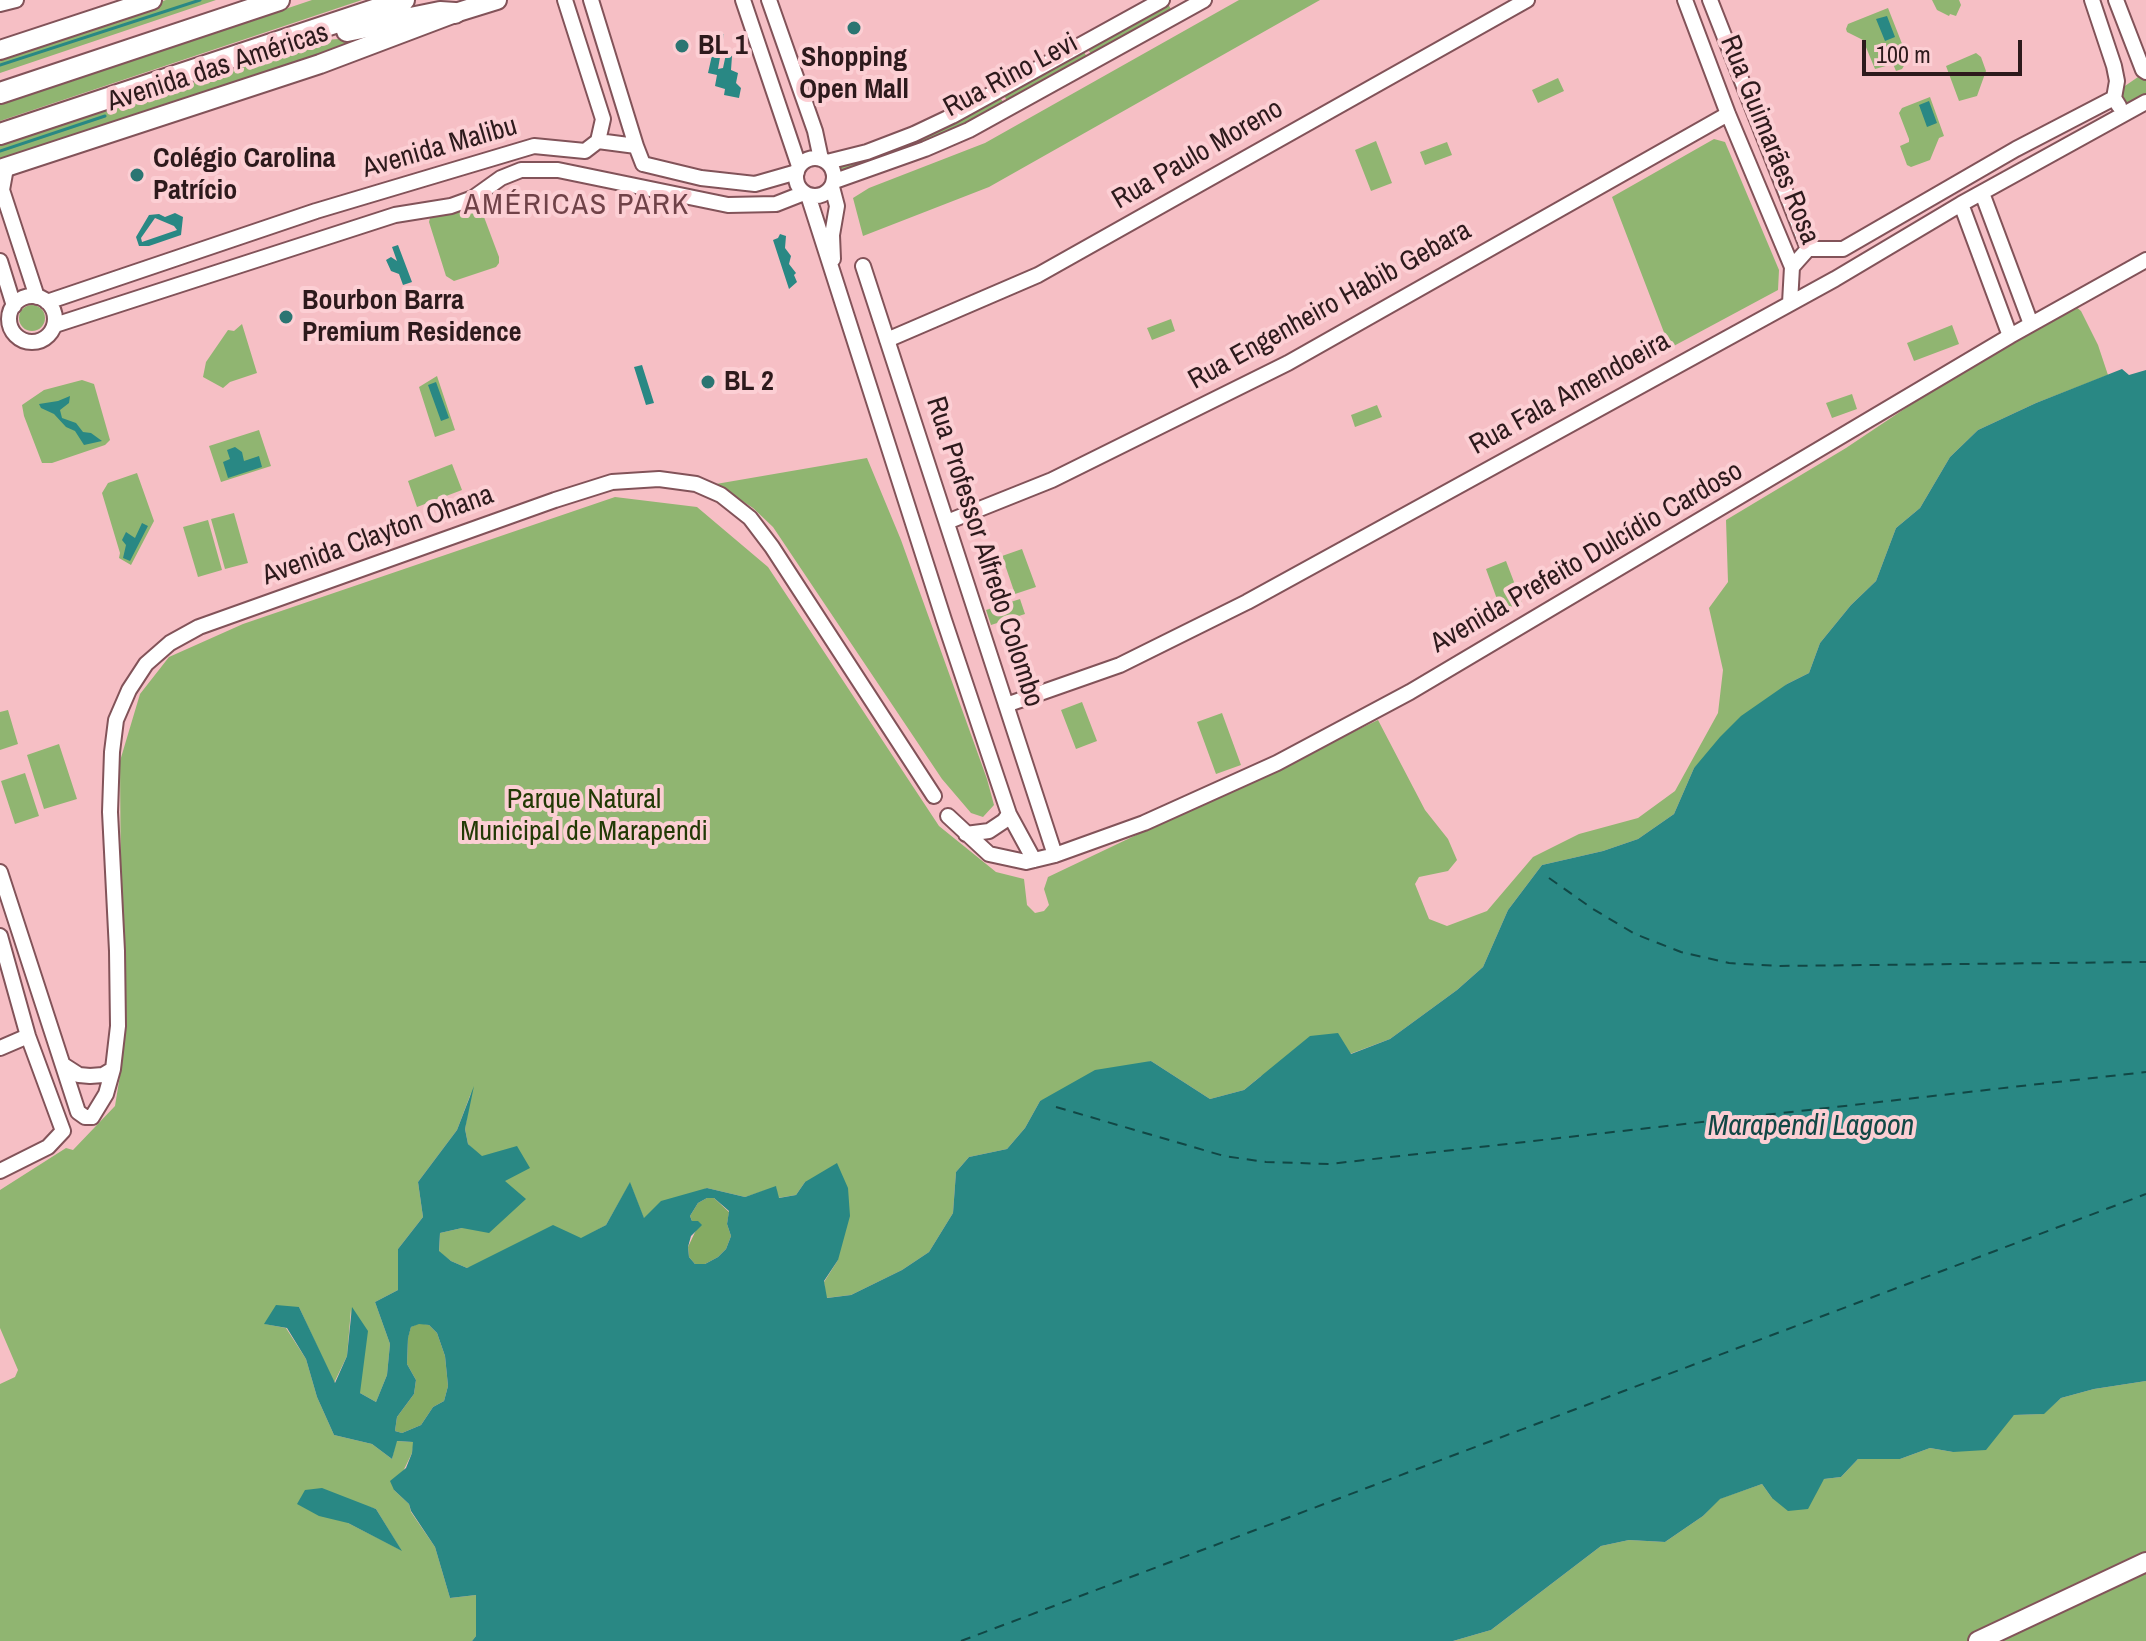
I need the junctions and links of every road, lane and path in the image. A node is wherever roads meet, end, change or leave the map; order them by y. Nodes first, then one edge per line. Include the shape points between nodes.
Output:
1 (16, 0) edge
2 (152, 0) edge
3 (279, 0) edge
4 (404, 0) edge
5 (497, 0) edge
6 (565, 0) edge
7 (591, 0) edge
8 (743, 0) edge
9 (769, 0) edge
10 (1162, 0) edge
11 (1204, 0) edge
12 (1527, 0) edge
13 (1685, 0) edge
14 (1710, 0) edge
15 (2092, 0) edge
16 (2116, 0) edge
17 (0, 4) edge
18 (455, 13) junction
19 (296, 37) junction
20 (0, 50) edge
21 (2144, 71) edge
22 (2117, 81) junction
23 (0, 93) edge
24 (2114, 98) junction
25 (2146, 102) edge
26 (2130, 111) junction
27 (1728, 114) junction
28 (0, 134) edge
29 (598, 141) junction
30 (636, 146) junction
31 (585, 151) junction
32 (824, 160) junction
33 (643, 164) junction
34 (3, 168) edge
35 (798, 169) junction
36 (583, 175) junction
37 (638, 184) junction
38 (834, 184) junction
39 (1982, 193) junction
40 (806, 194) junction
41 (1961, 204) junction
42 (316, 211) junction
43 (280, 224) junction
44 (319, 239) junction
45 (290, 248) junction
46 (1808, 249) junction
47 (1835, 250) junction
48 (186, 255) junction
49 (2146, 260) edge
50 (0, 261) edge
51 (863, 266) dead end
52 (1792, 267) junction
53 (191, 279) junction
54 (1835, 279) junction
55 (833, 280) junction
56 (42, 300) junction
57 (1790, 303) junction
58 (8, 314) edge
59 (2031, 324) junction
60 (55, 325) junction
61 (16, 336) junction
62 (2010, 336) junction
63 (887, 340) junction
64 (0, 341) edge
65 (947, 522) junction
66 (1006, 705) junction
67 (934, 796) dead end
68 (1009, 814) junction
69 (948, 816) dead end
70 (966, 834) junction
71 (1055, 855) junction
72 (1034, 860) junction
73 (0, 872) edge
74 (0, 936) edge
75 (28, 1036) junction
76 (0, 1048) edge
77 (65, 1066) junction
78 (113, 1069) junction
79 (0, 1171) edge
80 (2146, 1562) edge
81 (1978, 1641) edge

1 - 17 street
2 - 20 main road
3 - 23 highway, Avenida das Américas
4 - 19 highway, Avenida das Américas
5 - 18 main road, Avenida das Américas
6 - 29 street via 603,119
7 - 30 street
8 - 35 street
9 - 32 street
10 - 32 street, Rua Rino Levi via 952,116 878,147
11 - 38 street, Rua Rino Levi via 969,130
12 - 63 street, Rua Paulo Moreno via 1038,275
13 - 27 street, Rua Guimarães Rosa
14 - 46 street, Rua Guimarães Rosa
15 - 22 street
16 - 21 street
18 - 19 highway
18 - 34 main road, Avenida das Américas via 320,64
19 - 28 highway, Avenida das Américas
21 - 22 street
22 - 24 street
24 - 26 street
24 - 47 street
25 - 26 street, Rua Fala Amendoeira
26 - 39 street, Rua Fala Amendoeira
27 - 52 street, Rua Guimarães Rosa
27 - 65 street, Rua Engenheiro Habib Gebara via 1288,363 1052,480
29 - 30 street
29 - 31 street
30 - 33 street
31 - 36 street
31 - 42 street, Avenida Malibu via 534,146
32 - 35 street via 810,159
32 - 38 street via 834,170
33 - 35 street via 755,184
33 - 37 street
34 - 56 street via 2,190
35 - 40 street via 796,182
36 - 37 street, Avenida Malibu
36 - 44 street, Avenida Malibu via 521,170 451,206 395,215
37 - 40 street, Avenida Malibu via 728,205 776,204
38 - 40 street via 821,196
38 - 55 street, Rua Professor Alfredo Colombo
39 - 41 street, Rua Fala Amendoeira
39 - 59 street
40 - 55 street, Rua Professor Alfredo Colombo
41 - 54 street, Rua Fala Amendoeira
41 - 62 street
42 - 43 street, Avenida Malibu
42 - 44 street via 313,227
43 - 45 street
43 - 48 street, Avenida Malibu
44 - 45 street, Avenida Malibu
45 - 53 street, Avenida Malibu
46 - 47 street
46 - 52 street
47 - 54 street, Rua Guimarães Rosa
48 - 53 street
48 - 56 street, Avenida Malibu
49 - 59 street, Avenida Prefeito Dulcídio Cardoso
50 - 58 street
51 - 63 street, Rua Professor Alfredo Colombo
52 - 57 street, Rua Guimarães Rosa
53 - 60 street, Avenida Malibu
54 - 57 street, Rua Fala Amendoeira
55 - 68 street, Rua Professor Alfredo Colombo
56 - 58 street via 25,298
56 - 60 street via 55,315
57 - 66 street, Rua Fala Amendoeira via 1247,602 1120,665
58 - 61 street
59 - 62 street, Avenida Prefeito Dulcídio Cardoso
60 - 61 street via 40,341
61 - 64 street
62 - 71 street, Avenida Prefeito Dulcídio Cardoso via 1397,699 1216,792
63 - 65 street, Rua Professor Alfredo Colombo
65 - 66 street, Rua Professor Alfredo Colombo
66 - 71 street, Rua Professor Alfredo Colombo
67 - 78 street, Avenida Clayton Ohana via 772,547 750,518 721,495 696,484 659,479 612,482 555,500 199,627 146,664 116,720 112,752 118,1026
68 - 70 street via 989,831
68 - 72 street, Rua Professor Alfredo Colombo
69 - 70 street
70 - 72 street via 989,854
71 - 72 street, Avenida Prefeito Dulcídio Cardoso
73 - 77 street
74 - 75 street
75 - 76 street
75 - 79 street via 63,1131 48,1147
77 - 78 street via 90,1076
77 - 78 street, Avenida Clayton Ohana via 81,1115 92,1117
80 - 81 main road

